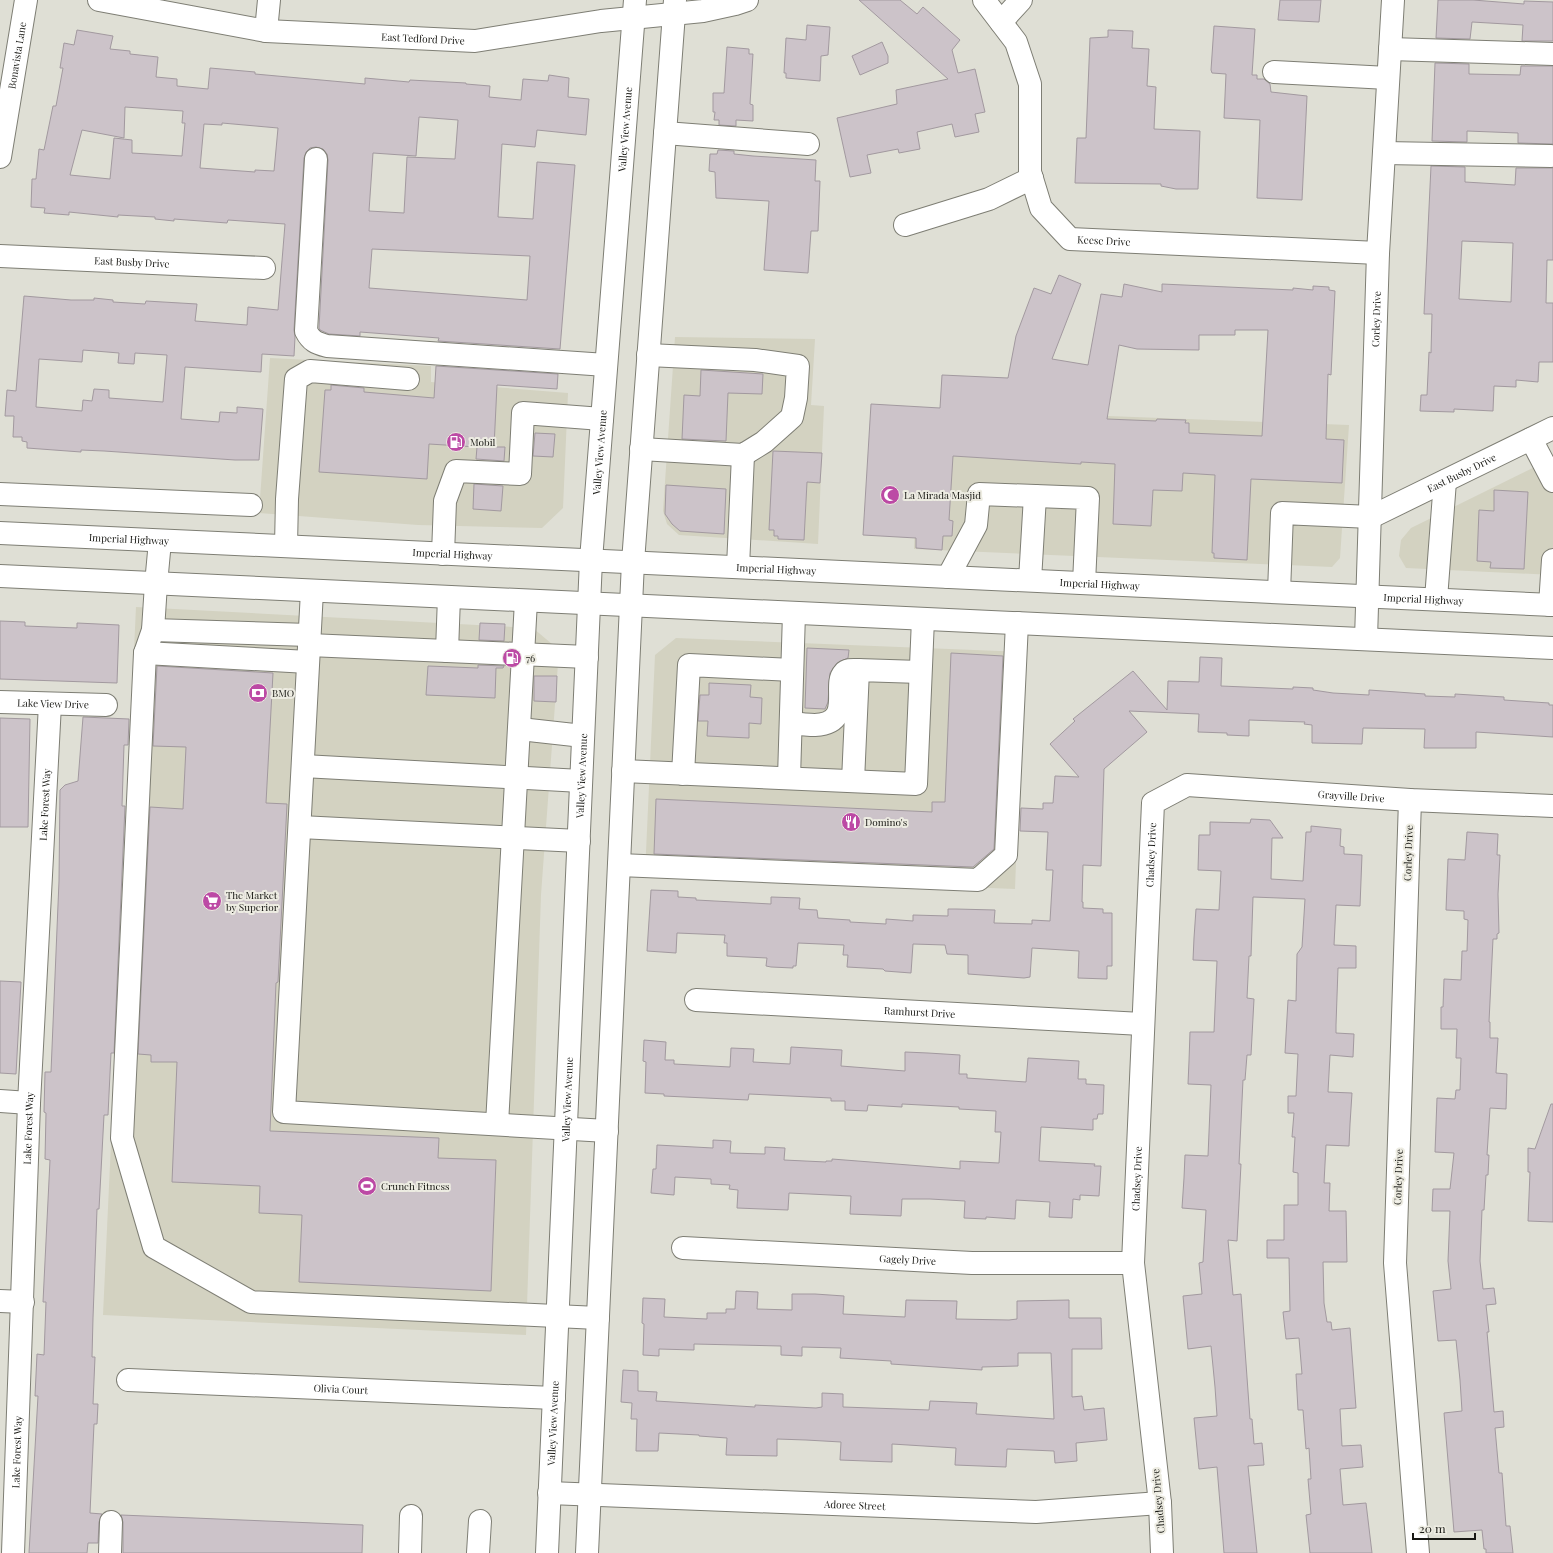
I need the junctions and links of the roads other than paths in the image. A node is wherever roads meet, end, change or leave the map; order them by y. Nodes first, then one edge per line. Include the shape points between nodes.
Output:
1 (26, 0) edge
2 (99, 0) edge
3 (269, 0) edge
4 (746, 0) edge
5 (984, 0) edge
6 (1021, 0) edge
7 (1393, 0) edge
8 (674, 7) edge
9 (634, 9) edge
10 (1002, 22) junction
11 (266, 31) junction
12 (1390, 49) junction
13 (1553, 54) edge
14 (1274, 72) dead end
15 (1388, 78) junction
16 (665, 133) junction
17 (808, 144) dead end
18 (1384, 153) junction
19 (1551, 156) dead end
20 (0, 157) edge
21 (316, 159) dead end
22 (1032, 178) junction
23 (905, 225) dead end
24 (1378, 253) junction
25 (0, 256) edge
26 (264, 268) dead end
27 (648, 355) junction
28 (606, 365) junction
29 (408, 379) dead end
30 (602, 419) junction
31 (1553, 428) edge
32 (1531, 439) junction
33 (641, 449) junction
34 (743, 455) junction
35 (1445, 481) junction
36 (1553, 481) edge
37 (0, 494) edge
38 (1035, 496) junction
39 (251, 505) dead end
40 (1371, 517) junction
41 (0, 533) edge
42 (160, 541) junction
43 (286, 546) junction
44 (443, 554) junction
45 (591, 560) junction
46 (1553, 560) edge
47 (633, 562) junction
48 (738, 567) junction
49 (0, 576) edge
50 (948, 576) junction
51 (1030, 580) junction
52 (1084, 583) junction
53 (156, 584) junction
54 (312, 591) junction
55 (1279, 592) junction
56 (1369, 596) junction
57 (449, 597) junction
58 (1436, 599) junction
59 (526, 601) junction
60 (589, 604) junction
61 (1552, 605) edge
62 (631, 606) junction
63 (794, 613) junction
64 (923, 619) junction
65 (1017, 623) junction
66 (153, 630) junction
67 (1366, 639) junction
68 (309, 648) junction
69 (1553, 648) edge
70 (447, 651) junction
71 (146, 653) junction
72 (525, 654) junction
73 (587, 657) junction
74 (792, 670) junction
75 (858, 670) junction
76 (920, 672) junction
77 (0, 702) edge
78 (50, 704) junction
79 (106, 705) dead end
80 (791, 723) junction
81 (520, 729) junction
82 (583, 736) junction
83 (303, 766) junction
84 (623, 771) junction
85 (683, 774) junction
86 (517, 778) junction
87 (788, 778) junction
88 (581, 781) junction
89 (853, 781) junction
90 (1410, 800) junction
91 (1153, 803) joint
92 (1553, 806) edge
93 (300, 827) junction
94 (514, 838) junction
95 (579, 841) junction
96 (619, 865) junction
97 (696, 1000) dead end
98 (1142, 1024) junction
99 (0, 1101) edge
100 (29, 1103) junction
101 (497, 1124) junction
102 (566, 1129) junction
103 (607, 1131) junction
104 (683, 1248) dead end
105 (1133, 1263) junction
106 (0, 1301) edge
107 (23, 1302) junction
108 (557, 1317) junction
109 (598, 1318) junction
110 (128, 1380) dead end
111 (554, 1398) junction
112 (549, 1493) junction
113 (590, 1494) junction
114 (1160, 1503) junction
115 (7, 1510) edge
116 (411, 1516) dead end
117 (480, 1521) dead end
118 (111, 1522) dead end
119 (13, 1553) edge
120 (110, 1553) edge
121 (410, 1553) edge
122 (478, 1553) edge
123 (547, 1553) edge
124 (587, 1553) edge
125 (1162, 1553) edge
126 (1418, 1553) edge

1 - 20 street, Bonavista Lane
2 - 11 street, East Tedford Drive
3 - 11 street
4 - 8 street, East Tedford Drive via 703,11
5 - 10 street, Keese Drive
6 - 10 street
7 - 12 street, Corley Drive
8 - 9 street, East Tedford Drive
8 - 16 street
9 - 11 street, East Tedford Drive via 601,21 474,41
9 - 28 street, Valley View Avenue
10 - 22 street, Keese Drive via 1016,42 1030,84
12 - 13 street
12 - 15 street, Corley Drive
14 - 15 street
15 - 18 street, Corley Drive
16 - 17 street
16 - 27 street
18 - 19 street
18 - 24 street, Corley Drive
21 - 28 street via 306,330 315,343 327,346
22 - 23 street via 989,199
22 - 24 street, Keese Drive via 1041,208 1070,238
24 - 40 street, Corley Drive
25 - 26 street, East Busby Drive
27 - 33 street
27 - 34 street via 755,360 798,366 792,417 764,442
28 - 30 street, Valley View Avenue
29 - 43 street via 310,371 296,379
30 - 44 street via 523,413 520,474 456,472 445,501
30 - 45 street, Valley View Avenue
31 - 32 street, East Busby Drive
32 - 35 street, East Busby Drive
32 - 36 street
33 - 34 street
33 - 47 street
34 - 48 street
35 - 40 street, East Busby Drive
35 - 58 street
37 - 39 street
38 - 50 street via 979,494 976,525
38 - 51 street
38 - 52 street via 1088,498
40 - 55 street via 1282,513
40 - 56 street, Corley Drive
41 - 42 street, Imperial Highway
42 - 43 street, Imperial Highway
42 - 53 street
43 - 44 street, Imperial Highway
44 - 45 street, Imperial Highway
45 - 47 street, Imperial Highway
45 - 60 street, Valley View Avenue
46 - 61 street
47 - 48 street, Imperial Highway
47 - 62 street
48 - 50 street, Imperial Highway
49 - 53 street
50 - 51 street, Imperial Highway
51 - 52 street, Imperial Highway
52 - 55 street, Imperial Highway
53 - 54 street
53 - 66 street
54 - 57 street
54 - 68 street
55 - 56 street, Imperial Highway
56 - 58 street, Imperial Highway
56 - 67 street, Corley Drive
57 - 59 street
57 - 70 street
58 - 61 street, Imperial Highway
59 - 60 street
59 - 72 street
60 - 62 street
60 - 73 street, Valley View Avenue
62 - 63 street
62 - 84 street
63 - 64 street
63 - 74 street
64 - 65 street
64 - 76 street
65 - 67 street
65 - 96 street via 1006,855 978,880
66 - 68 street
66 - 71 street
67 - 69 street
68 - 70 street
68 - 71 street
68 - 83 street
70 - 72 street
71 - 108 street via 122,1138 154,1247 252,1302
72 - 73 street
72 - 81 street
73 - 82 street, Valley View Avenue
74 - 80 street
74 - 85 street via 689,665
75 - 76 street
75 - 80 street via 843,673 840,709 835,717 826,723 815,725
75 - 89 street
76 - 89 street via 916,784
77 - 78 street, Lake View Drive
78 - 79 street, Lake View Drive
78 - 100 street, Lake Forest Way
80 - 87 street
81 - 82 street
81 - 86 street
82 - 88 street, Valley View Avenue
83 - 86 street
83 - 93 street
84 - 85 street
84 - 96 street
85 - 87 street
86 - 88 street
86 - 94 street
87 - 89 street
88 - 95 street, Valley View Avenue
90 - 91 street, Grayville Drive via 1187,784
90 - 92 street, Grayville Drive
90 - 126 street, Corley Drive via 1395,1263
91 - 98 street, Chadsey Drive
93 - 94 street
93 - 101 street via 284,1112
94 - 95 street
94 - 101 street
95 - 102 street, Valley View Avenue
96 - 103 street
97 - 98 street, Ramhurst Drive
98 - 105 street, Chadsey Drive
99 - 100 street
100 - 107 street, Lake Forest Way
101 - 102 street
102 - 103 street
102 - 108 street, Valley View Avenue
103 - 109 street
104 - 105 street, Gagely Drive via 972,1263
105 - 114 street, Chadsey Drive
106 - 107 street
107 - 115 street, Lake Forest Way
108 - 109 street
108 - 111 street, Valley View Avenue
109 - 113 street
110 - 111 street, Olivia Court
111 - 112 street, Valley View Avenue
112 - 113 street, Adoree Street
112 - 123 street, Valley View Avenue
113 - 114 street, Adoree Street via 1036,1512
113 - 124 street
114 - 125 street, Chadsey Drive
115 - 119 street, Lake Forest Way
116 - 121 street
117 - 122 street
118 - 120 street

